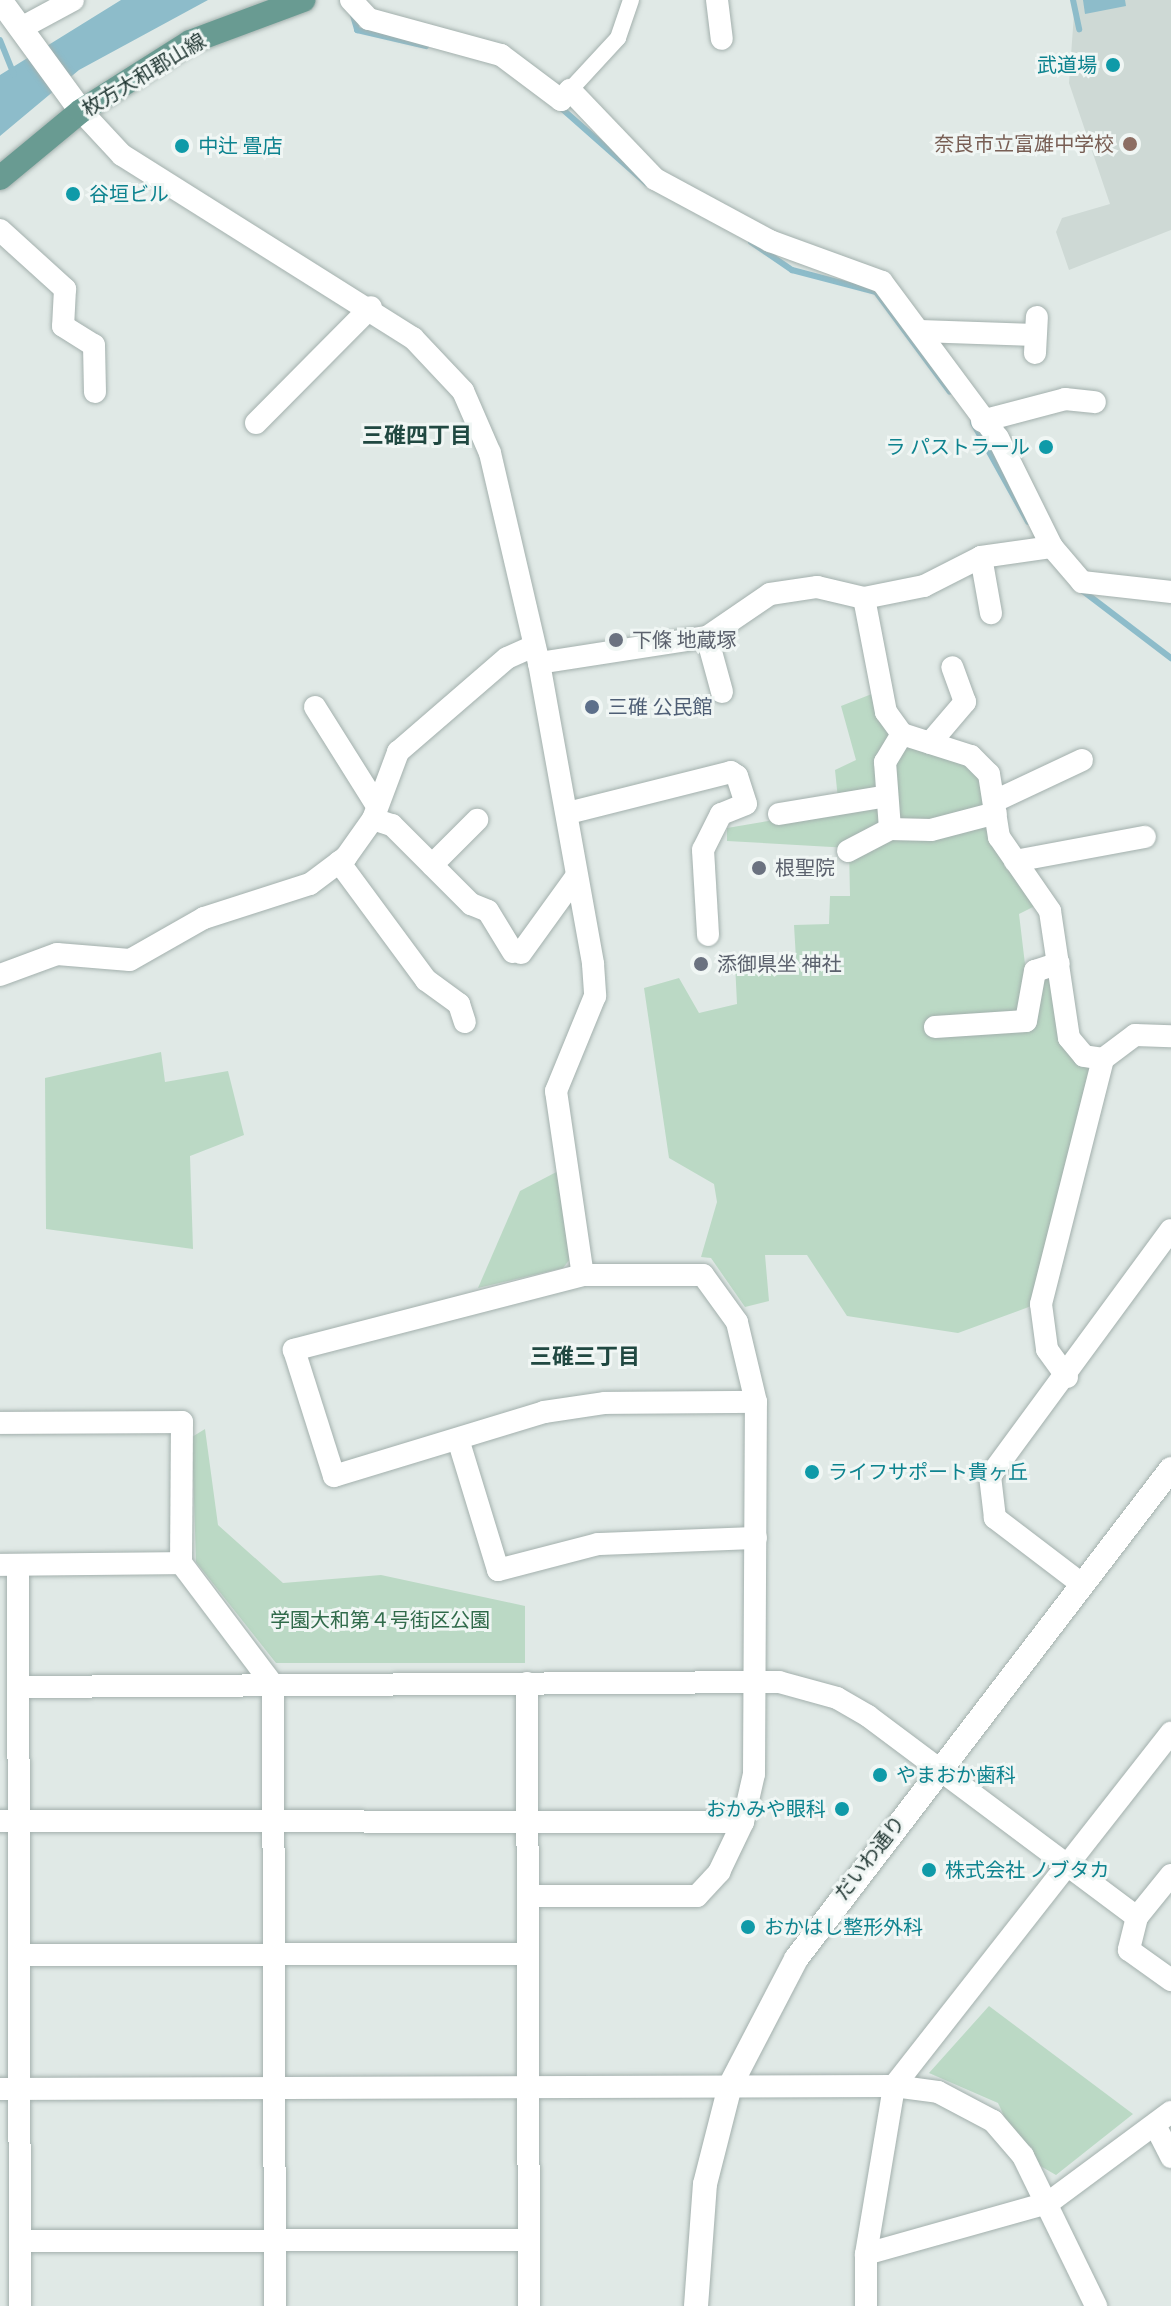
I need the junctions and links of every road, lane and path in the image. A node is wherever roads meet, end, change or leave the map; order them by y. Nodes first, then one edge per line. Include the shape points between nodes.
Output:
1 (73, 0) edge
2 (303, 0) edge
3 (351, 0) edge
4 (631, 0) edge
5 (717, 0) edge
6 (14, 22) edge
7 (722, 39) dead end
8 (570, 90) junction
9 (81, 111) junction
10 (0, 178) edge
11 (0, 230) edge
12 (371, 307) junction
13 (920, 331) junction
14 (1036, 335) dead end
15 (95, 392) dead end
16 (1095, 402) dead end
17 (982, 421) junction
18 (256, 423) dead end
19 (1052, 547) junction
20 (981, 557) junction
21 (1171, 592) edge
22 (864, 598) junction
23 (991, 613) dead end
24 (707, 637) junction
25 (537, 655) junction
26 (952, 667) dead end
27 (722, 692) dead end
28 (315, 707) dead end
29 (902, 734) junction
30 (930, 743) junction
31 (1082, 760) dead end
32 (882, 797) junction
33 (997, 806) junction
34 (375, 812) junction
35 (568, 813) junction
36 (779, 814) dead end
37 (477, 820) dead end
38 (890, 829) junction
39 (1145, 837) dead end
40 (848, 851) dead end
41 (1015, 861) junction
42 (339, 862) junction
43 (432, 865) junction
44 (575, 878) junction
45 (708, 935) dead end
46 (1059, 963) junction
47 (0, 975) edge
48 (465, 1022) dead end
49 (935, 1027) dead end
50 (1171, 1036) edge
51 (1103, 1059) junction
52 (1171, 1230) edge
53 (583, 1275) junction
54 (1067, 1377) junction
55 (756, 1402) junction
56 (0, 1423) edge
57 (458, 1439) junction
58 (1171, 1469) edge
59 (756, 1538) junction
60 (181, 1563) junction
61 (9, 1565) edge
62 (1083, 1585) junction
63 (755, 1680) junction
64 (527, 1683) junction
65 (273, 1685) junction
66 (18, 1687) junction
67 (1171, 1733) edge
68 (940, 1769) junction
69 (9, 1821) edge
70 (273, 1821) junction
71 (527, 1822) junction
72 (743, 1822) junction
73 (1069, 1868) junction
74 (1171, 1875) edge
75 (528, 1896) junction
76 (1137, 1917) junction
77 (274, 1954) junction
78 (528, 1954) junction
79 (19, 1955) junction
80 (1171, 1980) edge
81 (730, 2086) junction
82 (894, 2086) junction
83 (528, 2087) junction
84 (274, 2088) junction
85 (10, 2089) edge
86 (1163, 2119) edge
87 (1171, 2157) edge
88 (1048, 2203) junction
89 (529, 2240) junction
90 (20, 2241) junction
91 (275, 2241) junction
92 (866, 2254) junction
93 (20, 2306) edge
94 (275, 2306) edge
95 (529, 2306) edge
96 (696, 2306) edge
97 (866, 2306) edge
98 (1096, 2306) edge

1 - 6 street
2 - 9 main road, 枚方大和郡山線 via 190,42
3 - 8 street via 369,19 501,55 561,100
4 - 8 street via 618,38
5 - 7 street
6 - 9 street
8 - 13 street via 655,179 770,241 882,282
9 - 10 main road, 枚方大和郡山線
9 - 12 street via 122,155
11 - 15 street via 65,289 63,326 94,345
12 - 18 street
12 - 25 street via 463,391 490,453
13 - 14 street
13 - 17 street
16 - 17 street via 1065,399
17 - 19 street
19 - 20 street
19 - 21 street via 1082,582
20 - 22 street via 924,586
20 - 23 street
22 - 24 street via 817,587 770,594
22 - 29 street via 886,712
24 - 25 street
24 - 27 street
25 - 34 street via 488,673 398,752
25 - 35 street
26 - 30 street via 965,702
28 - 34 street
29 - 30 street
29 - 32 street via 885,762
30 - 33 street via 971,756 989,774
31 - 33 street
32 - 36 street
32 - 38 street
33 - 38 street via 931,830
33 - 41 street via 999,837
34 - 42 street
34 - 43 street
35 - 44 street
35 - 45 street via 731,772 737,776 746,804 721,814 703,850
37 - 43 street
38 - 40 street
39 - 41 street
41 - 46 street via 1050,911
42 - 47 street via 310,884 204,918 130,960 57,954
42 - 48 street via 426,980 459,1004
43 - 44 street via 488,911 517,952
44 - 53 street via 595,996 556,1091
46 - 49 street via 1035,971 1026,1021
46 - 51 street via 1069,1038 1084,1056
50 - 51 street via 1135,1035
51 - 54 street via 1041,1304 1047,1349
52 - 54 street
53 - 55 street via 703,1275 737,1322
53 - 57 street via 294,1350 334,1476
54 - 62 street via 990,1476 995,1518
55 - 57 street via 605,1403
55 - 59 street
56 - 60 street via 182,1422
57 - 59 street via 498,1570 598,1544
58 - 62 street, だいわ通り
59 - 63 street
60 - 61 street
60 - 65 street
61 - 66 street
62 - 68 street, だいわ通り
63 - 64 street
63 - 68 street via 837,1698
63 - 72 street via 754,1774
64 - 65 street
64 - 71 street
65 - 66 street
65 - 70 street
66 - 69 street
67 - 73 street
68 - 73 street
68 - 81 street, だいわ通り via 796,1959
69 - 70 street
69 - 79 street
70 - 71 street
70 - 77 street
71 - 72 street
71 - 75 street
72 - 75 street via 697,1896
73 - 76 street
73 - 82 street
74 - 76 street
75 - 78 street
76 - 80 street via 1129,1950
77 - 78 street
77 - 79 street
77 - 84 street
78 - 83 street
79 - 85 street
81 - 82 street
81 - 83 street
81 - 96 street, だいわ通り via 705,2184
82 - 88 street via 938,2092 993,2121
82 - 92 street
83 - 84 street
83 - 89 street
84 - 85 street
84 - 91 street
85 - 90 street
86 - 87 street
86 - 88 street
88 - 92 street
88 - 98 street
89 - 91 street
89 - 95 street
90 - 91 street
90 - 93 street
91 - 94 street
92 - 97 street

